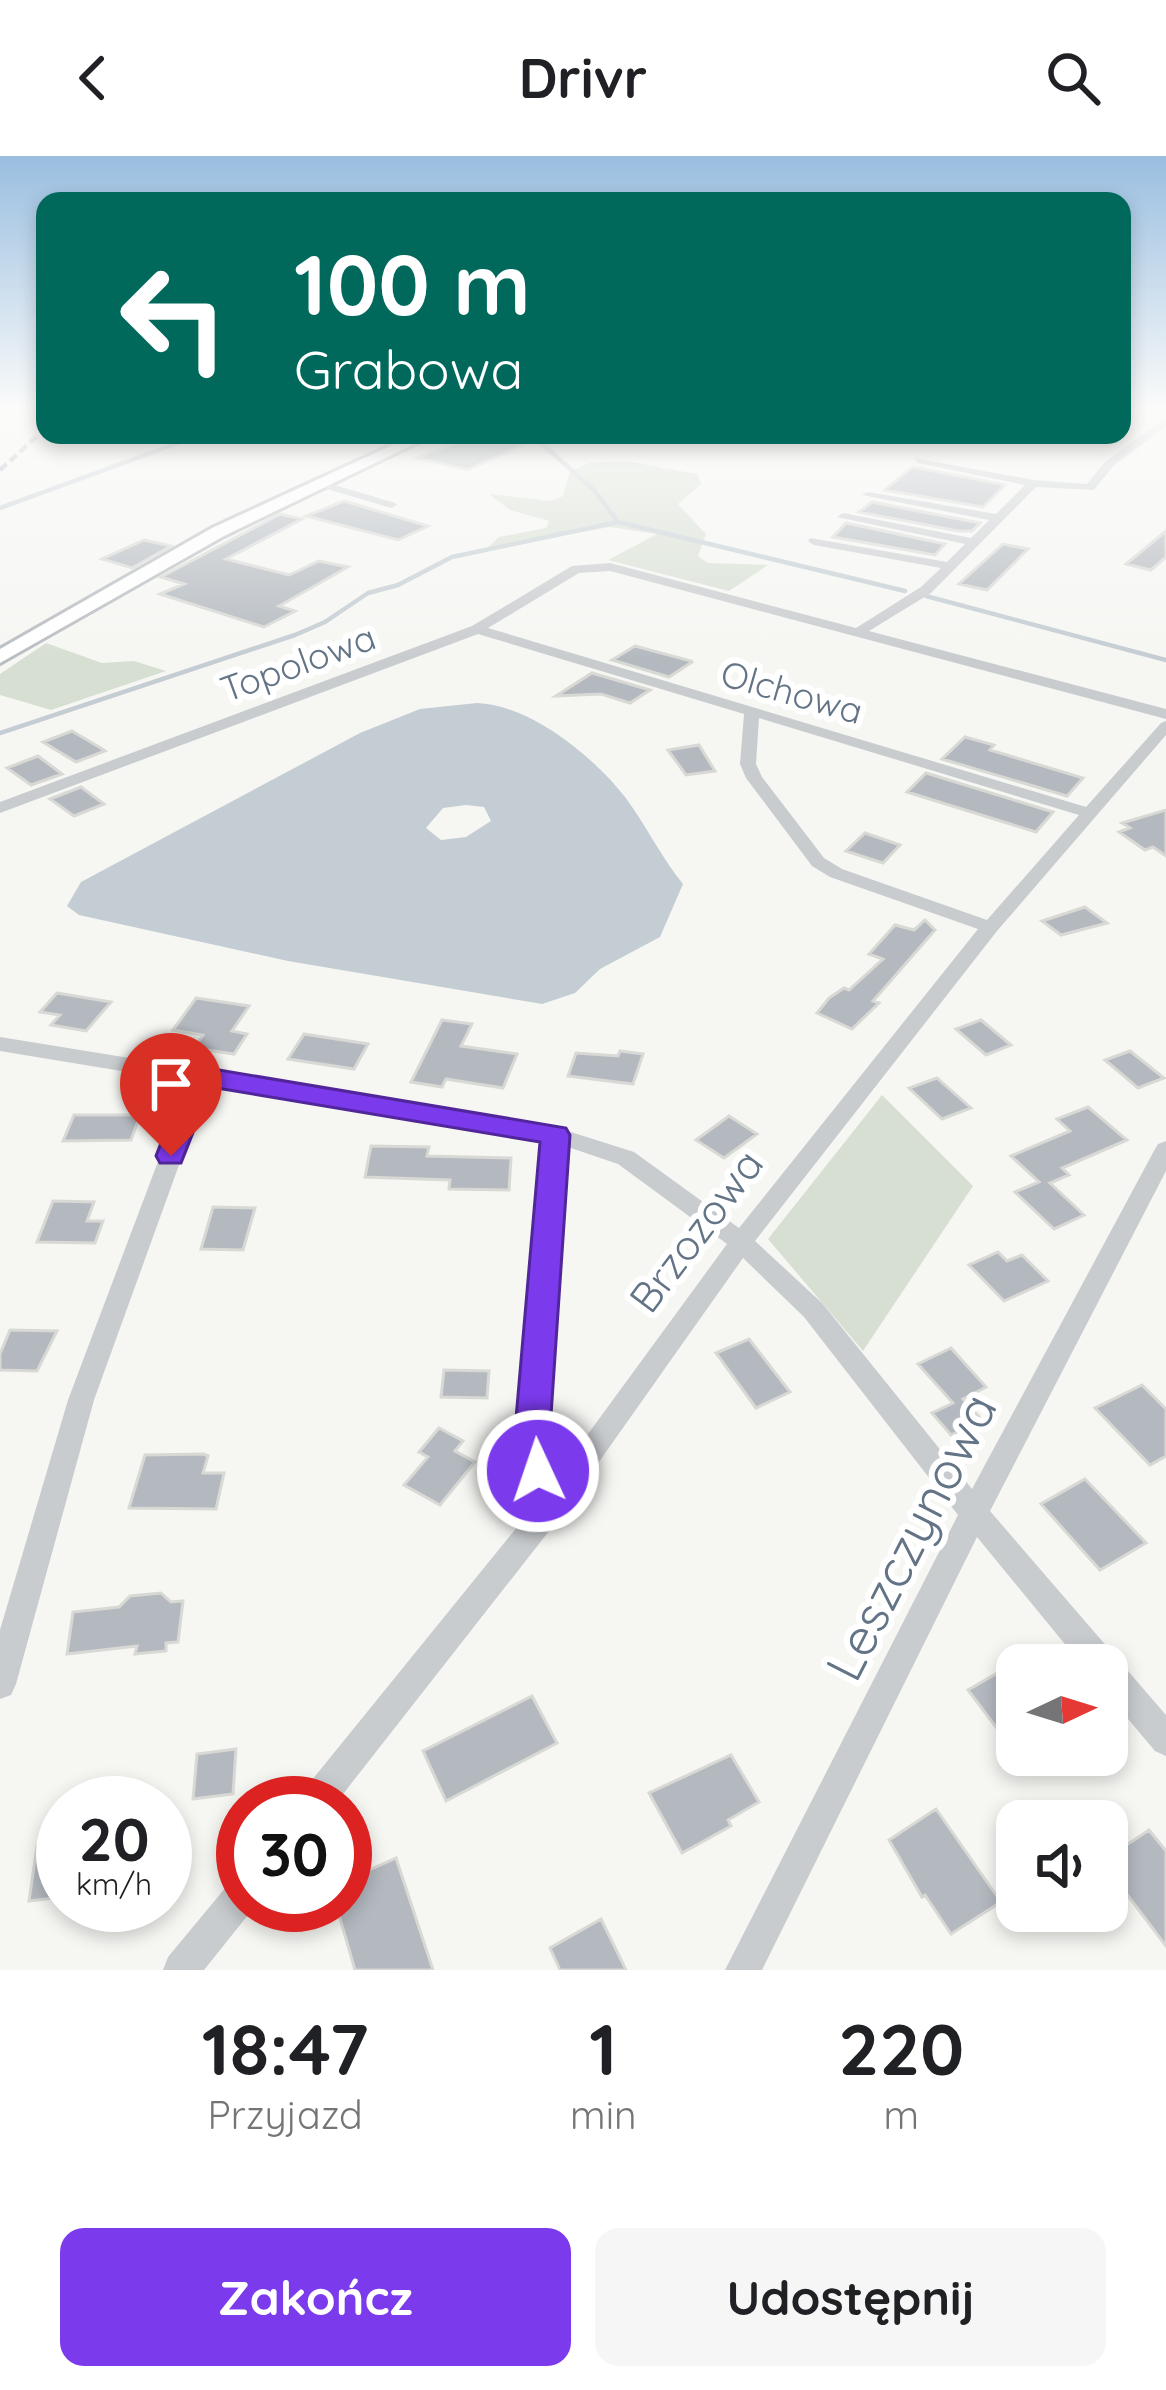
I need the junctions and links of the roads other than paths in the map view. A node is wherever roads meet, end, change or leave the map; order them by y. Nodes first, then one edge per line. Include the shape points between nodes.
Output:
1 (303, 491) edge
2 (342, 491) edge
3 (1026, 491) edge
4 (868, 496) dead end
5 (391, 506) dead end
6 (843, 517) dead end
7 (999, 518) junction
8 (814, 541) dead end
9 (972, 542) junction
10 (951, 566) junction
11 (477, 629) junction
12 (857, 633) junction
13 (0, 657) edge
14 (752, 712) junction
15 (1166, 714) edge
16 (1166, 727) edge
17 (0, 808) edge
18 (1090, 814) junction
19 (990, 927) junction
20 (0, 1044) edge
21 (201, 1076) junction
22 (555, 1135) junction
23 (1166, 1149) edge
24 (741, 1243) junction
25 (550, 1508) junction
26 (974, 1513) junction
27 (1085, 1644) edge
28 (0, 1684) edge
29 (1128, 1695) edge
30 (1166, 1739) edge
31 (337, 1776) edge
32 (216, 1927) edge
33 (181, 1970) edge
34 (743, 1970) edge

1 - 13 street
2 - 5 street
3 - 7 street
4 - 7 street
6 - 9 street
7 - 9 street
8 - 10 street
9 - 10 street
10 - 12 street
11 - 12 street, Topolowa via 576,569 610,567
11 - 14 street, Olchowa
11 - 17 street, Topolowa
12 - 15 street
14 - 18 street, Olchowa
14 - 19 street via 754,778 818,862
16 - 18 street, Brzozowa
18 - 19 street, Brzozowa
19 - 24 street, Brzozowa
20 - 21 street
21 - 22 street
21 - 28 street via 81,1400
22 - 24 street via 626,1158
22 - 25 street via 532,1430
23 - 26 street, Leszczynowa
24 - 25 street, Brzozowa
24 - 26 street via 813,1310
25 - 31 street, Brzozowa
26 - 27 street
26 - 34 street, Leszczynowa
29 - 30 street
32 - 33 street

